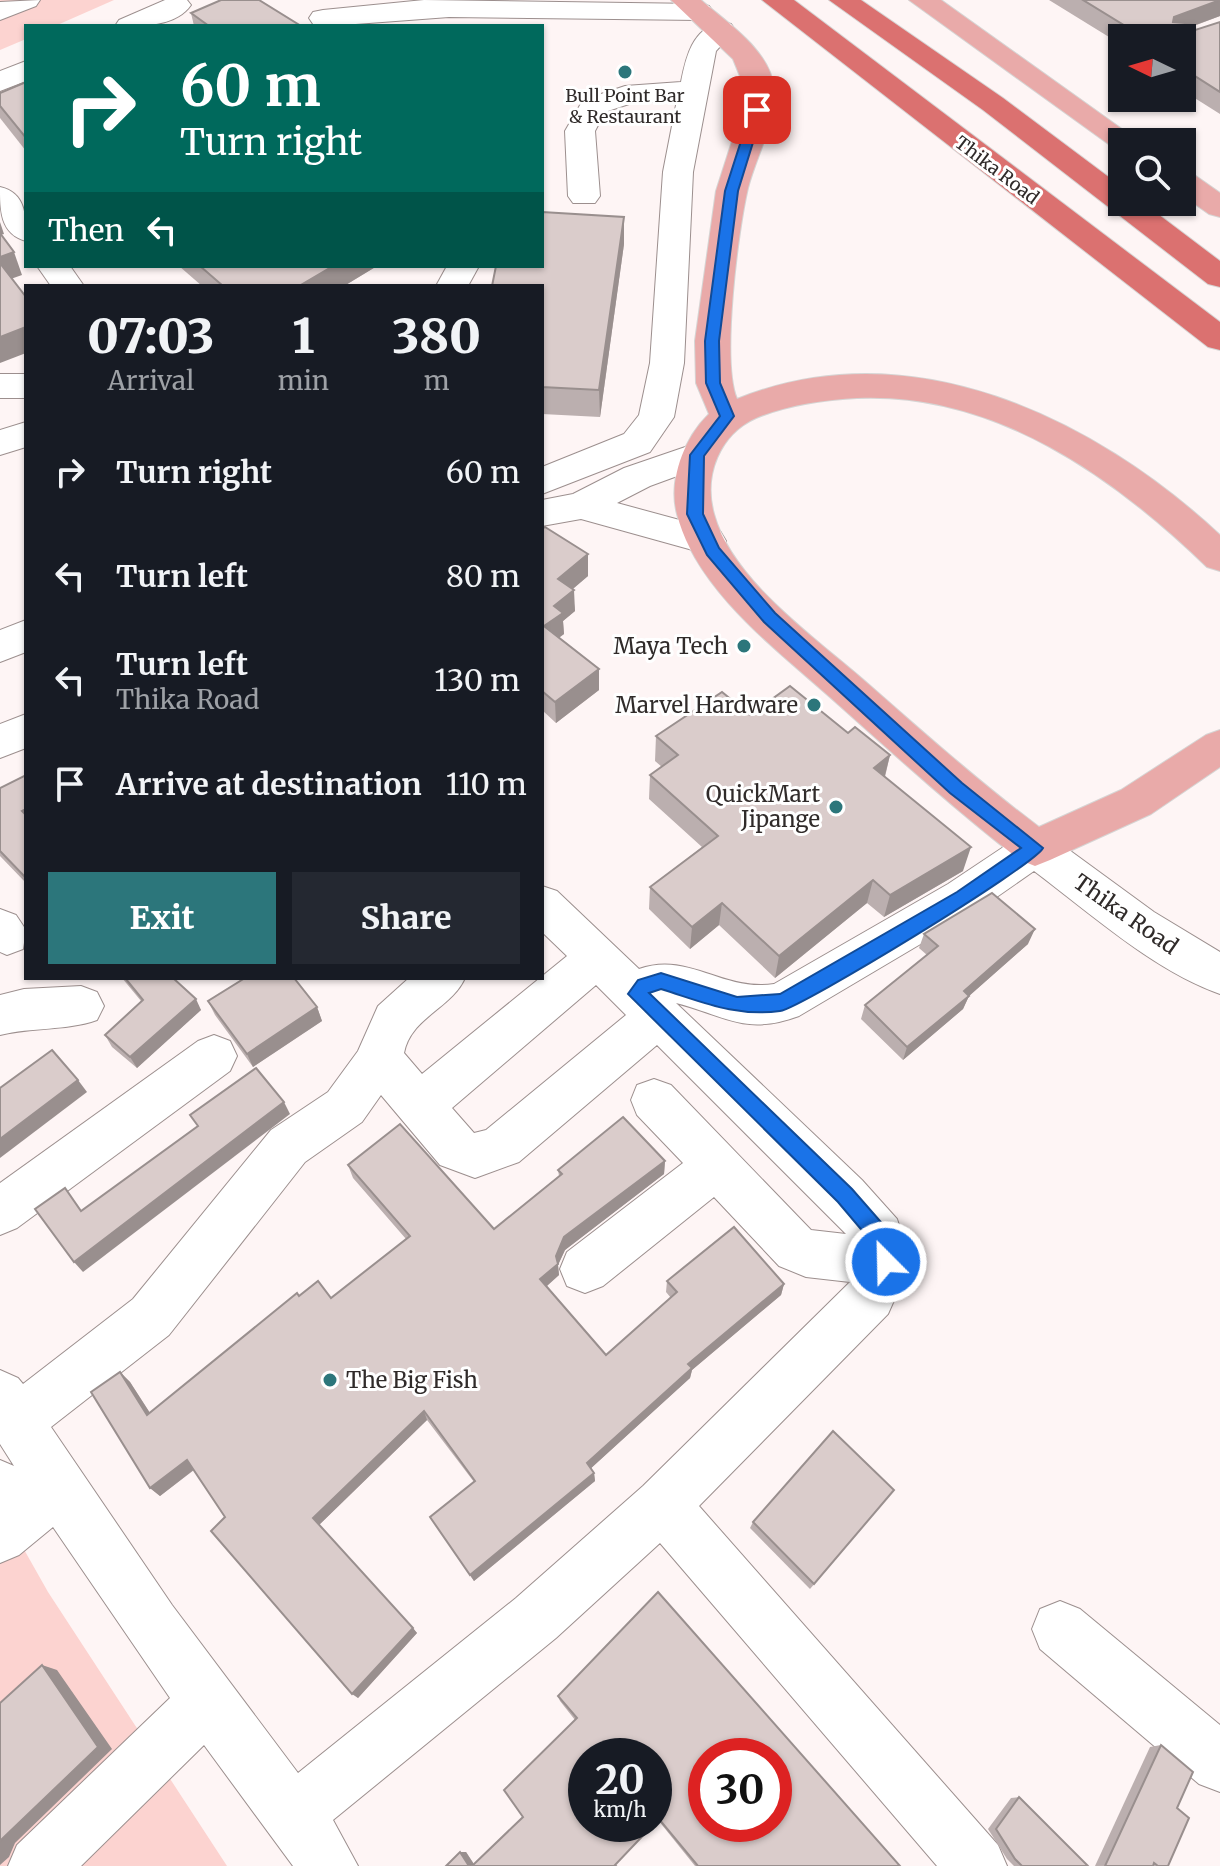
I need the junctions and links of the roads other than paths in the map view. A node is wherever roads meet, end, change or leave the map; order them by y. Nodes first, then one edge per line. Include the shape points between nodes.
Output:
1 (26, 0) edge
2 (776, 0) edge
3 (843, 0) edge
4 (923, 0) edge
5 (444, 4) edge
6 (177, 5) dead end
7 (584, 6) edge
8 (0, 12) edge
9 (702, 14) edge
10 (319, 15) edge
11 (134, 24) edge
12 (24, 71) edge
13 (0, 82) edge
14 (695, 90) junction
15 (1108, 130) edge
16 (1196, 191) edge
17 (584, 196) dead end
18 (1220, 207) edge
19 (1220, 277) edge
20 (1220, 339) edge
21 (0, 386) edge
22 (24, 386) edge
23 (727, 416) junction
24 (24, 435) edge
25 (0, 443) edge
26 (697, 455) junction
27 (544, 480) edge
28 (581, 506) junction
29 (544, 513) edge
30 (707, 541) junction
31 (1212, 542) edge
32 (24, 636) edge
33 (0, 647) edge
34 (24, 731) edge
35 (0, 742) edge
36 (1220, 746) edge
37 (1035, 848) junction
38 (544, 906) edge
39 (598, 957) junction
40 (1220, 975) edge
41 (441, 980) edge
42 (648, 1004) junction
43 (81, 1006) dead end
44 (0, 1015) edge
45 (214, 1056) dead end
46 (380, 1059) junction
47 (654, 1100) dead end
48 (420, 1105) junction
49 (717, 1166) junction
50 (0, 1212) edge
51 (886, 1262) junction
52 (585, 1269) dead end
53 (8, 1408) edge
54 (662, 1505) junction
55 (24, 1507) edge
56 (1060, 1629) dead end
57 (207, 1702) junction
58 (1220, 1763) edge
59 (295, 1813) junction
60 (38, 1866) edge
61 (328, 1866) edge
62 (977, 1866) edge

1 - 8 street
2 - 20 highway, Thika Road
3 - 19 highway via 993,104
4 - 15 main road
5 - 7 street
5 - 10 street
6 - 11 street
7 - 9 street
9 - 14 street
9 - 23 main road via 746,55 759,86 757,110 732,191 712,341 713,383
12 - 13 street
14 - 17 street via 625,95 593,106 580,131
14 - 27 street via 675,200 667,363 656,417 627,449
16 - 18 main road
21 - 22 street
23 - 26 main road
23 - 31 main road via 790,395 856,388 909,386 959,395 1062,440
24 - 25 street
26 - 28 street via 637,477
26 - 30 main road via 695,514
28 - 29 street
28 - 30 street
30 - 37 main road via 751,600 805,653 956,788
32 - 33 street
34 - 35 street
36 - 37 main road via 1136,802
37 - 40 street, Thika Road via 1138,925
37 - 42 street via 963,897 783,1002 737,1005 661,981 644,986
38 - 39 street
39 - 42 street
39 - 48 street
41 - 46 street via 396,1016 383,1034
42 - 48 street via 502,1146 475,1156 457,1149
42 - 51 street via 845,1196 880,1236
43 - 44 street
45 - 50 street
46 - 48 street
46 - 53 street via 345,1107 288,1146 151,1317 112,1350
47 - 49 street
49 - 51 street via 796,1249
49 - 52 street
51 - 54 street via 870,1297
53 - 55 street
54 - 59 street via 536,1618
54 - 62 street
55 - 57 street
56 - 58 street
57 - 59 street
57 - 60 street
59 - 61 street

